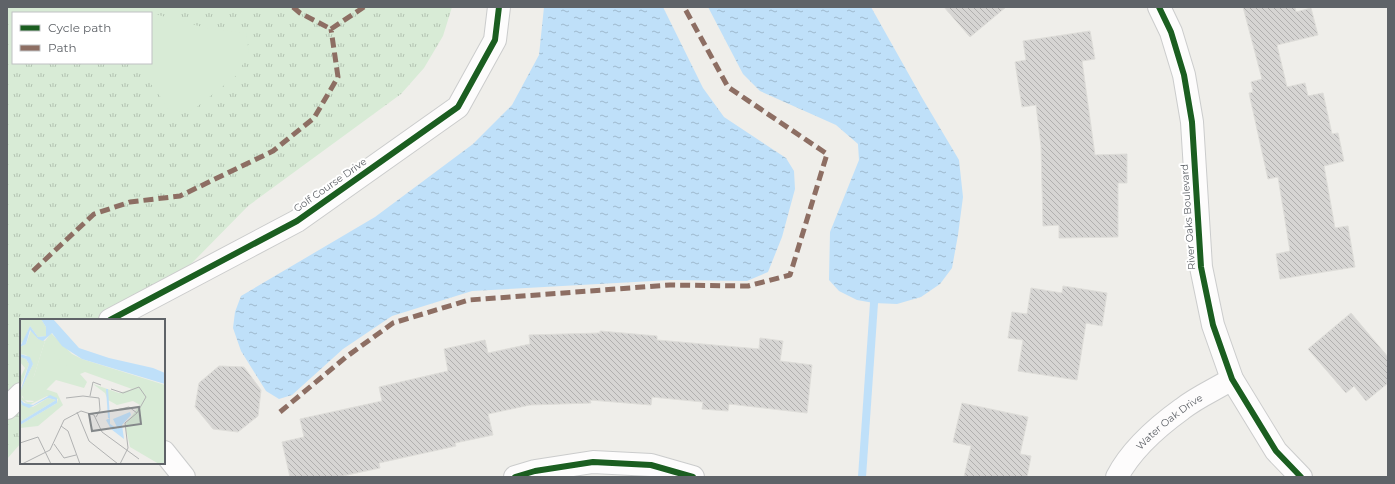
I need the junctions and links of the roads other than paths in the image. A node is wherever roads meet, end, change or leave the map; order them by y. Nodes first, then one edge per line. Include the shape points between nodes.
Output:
1 (499, 7) edge
2 (1159, 7) edge
3 (112, 319) edge
4 (1232, 379) junction
5 (20, 395) edge
6 (7, 408) edge
7 (165, 453) edge
8 (184, 477) edge
9 (515, 477) edge
10 (693, 477) edge
11 (1117, 477) edge
12 (1301, 477) edge

1 - 3 street, Golf Course Drive via 495,40 458,107 297,221
2 - 4 street, River Oaks Boulevard via 1171,32 1184,75 1192,122 1201,267 1213,325
4 - 11 street, Water Oak Drive via 1182,408 1150,435
4 - 12 street, River Oaks Boulevard via 1276,450
5 - 6 street
7 - 8 street
9 - 10 street via 535,471 593,462 651,465

